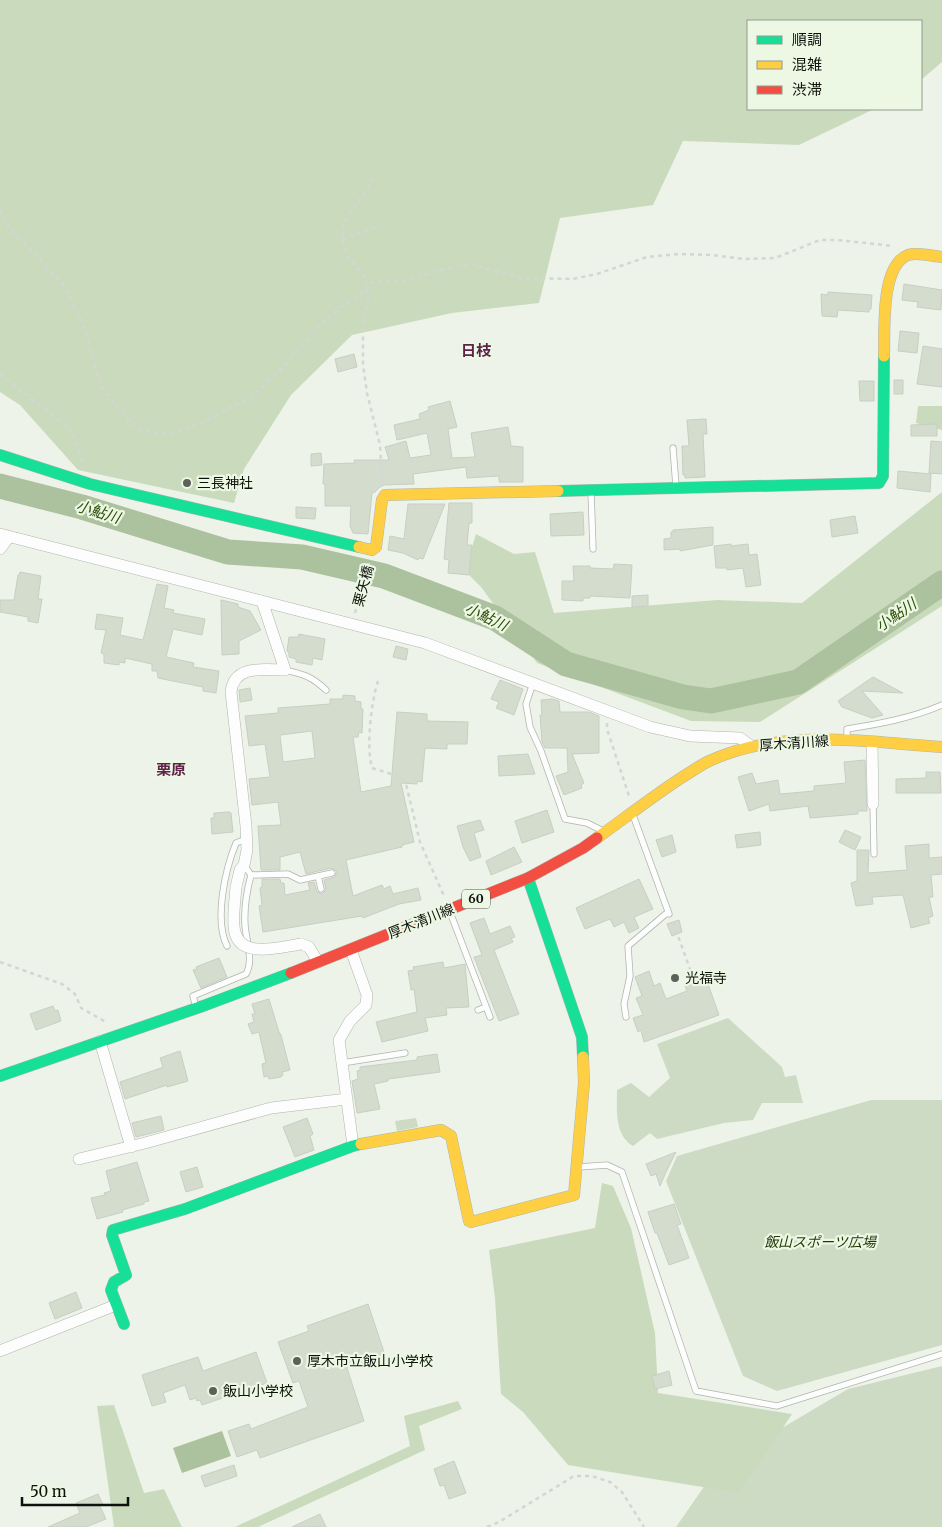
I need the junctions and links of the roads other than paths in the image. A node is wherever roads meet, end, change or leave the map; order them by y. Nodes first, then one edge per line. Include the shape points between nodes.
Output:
1 (942, 257) edge
2 (673, 448) dead end
3 (0, 455) edge
4 (676, 488) junction
5 (591, 490) junction
6 (5, 536) edge
7 (0, 549) edge
8 (593, 549) dead end
9 (262, 601) junction
10 (285, 670) junction
11 (533, 683) junction
12 (326, 690) dead end
13 (942, 705) edge
14 (847, 741) junction
15 (872, 743) junction
16 (751, 746) junction
17 (942, 747) edge
18 (873, 804) joint
19 (632, 813) junction
20 (605, 832) junction
21 (246, 839) junction
22 (874, 854) dead end
23 (248, 870) junction
24 (332, 873) dead end
25 (318, 876) junction
26 (528, 878) junction
27 (321, 889) dead end
28 (450, 909) junction
29 (227, 946) dead end
30 (248, 948) junction
31 (352, 950) junction
32 (318, 962) junction
33 (486, 1007) junction
34 (196, 1008) junction
35 (478, 1010) dead end
36 (490, 1017) dead end
37 (626, 1017) dead end
38 (100, 1041) junction
39 (405, 1053) dead end
40 (342, 1063) junction
41 (0, 1076) edge
42 (347, 1100) junction
43 (353, 1146) junction
44 (131, 1147) junction
45 (79, 1159) dead end
46 (577, 1168) junction
47 (116, 1305) junction
48 (124, 1324) dead end
49 (0, 1351) edge
50 (942, 1354) edge

1 - 4 street via 910,254 902,258 893,270 886,300 884,476 879,483
2 - 4 lane
3 - 5 street via 90,484 372,550 376,547 385,495
4 - 5 street
5 - 8 lane
6 - 7 street
6 - 9 street
9 - 10 street
9 - 11 street via 425,643
10 - 12 lane via 314,679
10 - 21 street via 251,670 239,674 232,682 230,692
11 - 16 street via 650,727 690,736 740,738
11 - 20 lane via 526,704 530,727 565,819 586,823
13 - 14 lane via 886,723 847,729
14 - 15 street, 厚木清川線 / 60
14 - 16 street, 厚木清川線 / 60 via 778,741
15 - 17 street, 厚木清川線 / 60
15 - 18 street
16 - 19 street, 厚木清川線 / 60 via 705,763
18 - 22 lane
19 - 20 street, 厚木清川線 / 60
19 - 37 lane via 668,913 628,946 630,976 624,1004
20 - 26 street, 厚木清川線 / 60
21 - 23 street
21 - 29 lane via 236,843 229,860 221,915
23 - 25 lane via 288,874 300,880
23 - 30 lane via 245,924
23 - 30 street, bridge via 240,870 234,927 237,939
24 - 25 lane
25 - 27 lane
26 - 28 street, 厚木清川線 / 60
26 - 46 street via 582,1037 584,1083
28 - 31 street, 厚木清川線 / 60
28 - 33 lane
30 - 32 street, bridge via 301,944 309,947
30 - 34 lane via 251,966 246,974 193,996
31 - 32 street, 厚木清川線 / 60
31 - 40 street via 367,995 366,1005 338,1040
32 - 34 street, 厚木清川線 / 60
33 - 35 lane
33 - 36 lane
34 - 38 street, 厚木清川線 / 60
38 - 41 street, 厚木清川線 / 60
38 - 44 street
39 - 40 lane
40 - 42 street
42 - 43 street
42 - 44 street via 271,1108
43 - 46 street via 442,1130 451,1136 468,1221 471,1222 574,1195
43 - 47 street via 185,1209 113,1230 112,1236 126,1275 114,1282 111,1290
44 - 45 street
46 - 50 lane via 606,1165 622,1172 696,1391 777,1406
47 - 48 street
47 - 49 street

